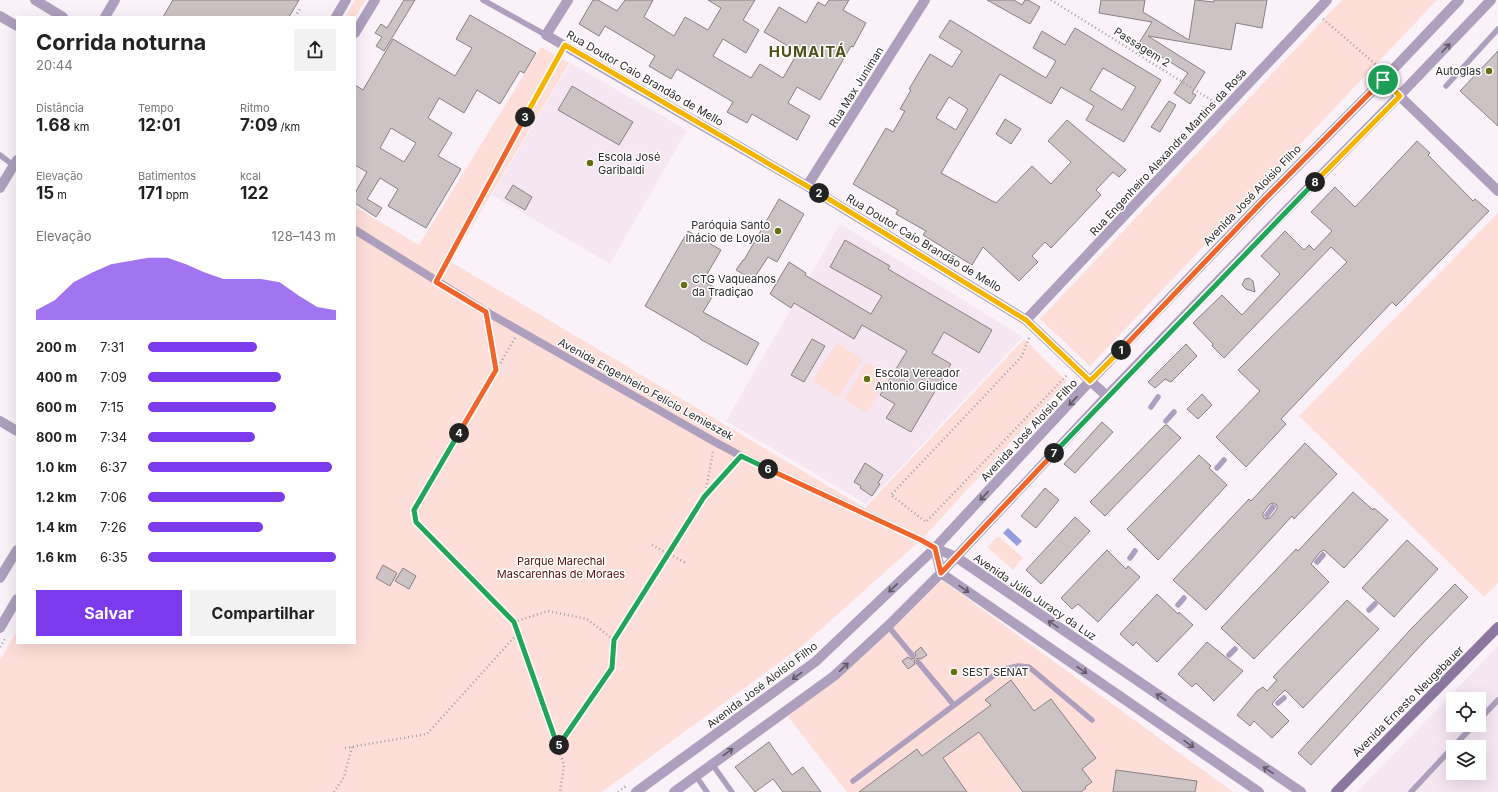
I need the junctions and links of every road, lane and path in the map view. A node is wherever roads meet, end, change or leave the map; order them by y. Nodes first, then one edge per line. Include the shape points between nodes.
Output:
1 (35, 0) edge
2 (115, 0) edge
3 (346, 0) edge
4 (375, 0) edge
5 (483, 0) edge
6 (568, 0) edge
7 (925, 0) edge
8 (1051, 0) edge
9 (1327, 0) edge
10 (1460, 0) edge
11 (1491, 0) edge
12 (301, 7) dead end
13 (1315, 12) junction
14 (0, 16) edge
15 (61, 16) edge
16 (106, 16) edge
17 (296, 16) edge
18 (337, 16) edge
19 (16, 25) edge
20 (1498, 29) edge
21 (356, 31) edge
22 (546, 35) junction
23 (565, 45) junction
24 (1382, 75) junction
25 (1446, 86) dead end
26 (1400, 96) junction
27 (1225, 108) junction
28 (0, 155) edge
29 (15, 162) edge
30 (807, 186) junction
31 (0, 188) edge
32 (1498, 191) edge
33 (356, 231) edge
34 (436, 282) junction
35 (486, 312) junction
36 (1026, 320) junction
37 (520, 331) junction
38 (1035, 340) dead end
39 (496, 370) junction
40 (1070, 372) dead end
41 (1090, 381) junction
42 (1107, 396) junction
43 (1158, 397) dead end
44 (1151, 407) dead end
45 (1174, 412) dead end
46 (0, 421) edge
47 (1166, 421) dead end
48 (16, 430) edge
49 (715, 442) junction
50 (741, 456) junction
51 (1224, 460) dead end
52 (1217, 468) dead end
53 (704, 497) junction
54 (1273, 507) dead end
55 (1266, 514) dead end
56 (652, 545) dead end
57 (935, 548) junction
58 (1135, 551) dead end
59 (16, 552) edge
60 (668, 554) junction
61 (1323, 555) dead end
62 (956, 558) junction
63 (1130, 558) dead end
64 (1317, 562) dead end
65 (686, 563) dead end
66 (941, 573) junction
67 (0, 578) edge
68 (1184, 598) dead end
69 (16, 601) edge
70 (1375, 604) dead end
71 (1178, 605) dead end
72 (1369, 610) dead end
73 (514, 622) junction
74 (888, 626) junction
75 (1498, 627) edge
76 (0, 628) edge
77 (518, 634) junction
78 (614, 640) junction
79 (1234, 649) dead end
80 (912, 655) dead end
81 (1229, 655) dead end
82 (918, 662) dead end
83 (1284, 698) dead end
84 (1498, 700) edge
85 (1278, 703) dead end
86 (953, 704) junction
87 (1486, 713) edge
88 (1092, 720) dead end
89 (1467, 732) edge
90 (1460, 740) edge
91 (352, 747) junction
92 (558, 747) junction
93 (345, 748) dead end
94 (1446, 754) edge
95 (712, 764) junction
96 (696, 776) junction
97 (853, 781) dead end
98 (334, 792) edge
99 (560, 792) edge
100 (636, 792) edge
101 (674, 792) edge
102 (707, 792) edge
103 (732, 792) edge
104 (1259, 792) edge
105 (1300, 792) edge
106 (1336, 792) edge
107 (1411, 792) edge

1 - 15 street
2 - 16 street
3 - 18 street
4 - 21 street
5 - 22 lane
6 - 22 street
7 - 30 street, Rua Max Juniman
8 - 27 path, Passagem 2
9 - 13 street, Rua Engenheiro Alexandre Martins da Rosa
10 - 24 street, Avenida José Aloísio Filho
26 -> 11 street
12 - 17 path
13 - 24 path
13 - 27 street, Rua Engenheiro Alexandre Martins da Rosa
14 - 19 street
20 - 25 lane
22 - 23 street, Rua Doutor Caio Brandão de Mello
23 - 30 street, Rua Doutor Caio Brandão de Mello
23 - 34 lane
24 - 26 street
24 - 41 street, Avenida José Aloísio Filho
26 - 32 street
26 - 42 street
27 - 36 street, Rua Engenheiro Alexandre Martins da Rosa
28 - 29 lane
29 - 31 street
30 - 36 street, Rua Doutor Caio Brandão de Mello
33 - 34 street, Avenida Engenheiro Felício Lemieszek
34 - 35 street, Avenida Engenheiro Felício Lemieszek
35 - 37 street, Avenida Engenheiro Felício Lemieszek
35 - 39 path
36 - 41 street, Rua Doutor Caio Brandão de Mello
37 - 39 path
37 - 49 street, Avenida Engenheiro Felício Lemieszek
38 - 40 path via 1030,335 1022,356 891,495 926,522
39 - 73 path via 414,510 416,522
41 - 42 street, Rua Doutor Caio Brandão de Mello
41 -> 57 street, Avenida José Aloísio Filho
42 - 62 street
43 - 44 lane
45 - 47 lane
46 - 48 street
49 - 50 street, Avenida Engenheiro Felício Lemieszek
49 - 53 path
50 - 53 path
50 - 57 street, Avenida Engenheiro Felício Lemieszek
51 - 52 lane
53 - 60 path
54 - 55 lane
56 - 60 path
57 - 62 street, Avenida Júlio Juracy da Luz
57 - 66 street
57 -> 100 street, Avenida José Aloísio Filho via 815,662
58 - 63 lane
59 - 67 street
60 - 65 path
60 - 78 path
61 - 64 lane
62 - 66 street
105 -> 62 street, Avenida Júlio Juracy da Luz
66 - 74 street
66 -> 104 street
68 - 71 lane
69 - 76 street
70 - 72 lane
73 - 77 path
73 - 78 path via 548,611 587,620
74 - 80 lane
95 -> 74 street via 834,676
75 - 106 main road, Avenida Ernesto Neugebauer
77 - 91 path via 427,734
77 - 92 path
78 - 92 path via 612,668
79 - 81 lane
82 - 86 lane
83 - 85 lane
84 - 87 lane
86 - 88 lane via 1001,670 1018,666 1028,667
86 - 97 lane
89 - 90 lane
91 - 93 path
91 - 98 path via 344,777
92 - 99 path via 564,766
94 - 107 lane
95 - 96 street
95 - 103 lane
96 - 101 street
96 - 102 lane

